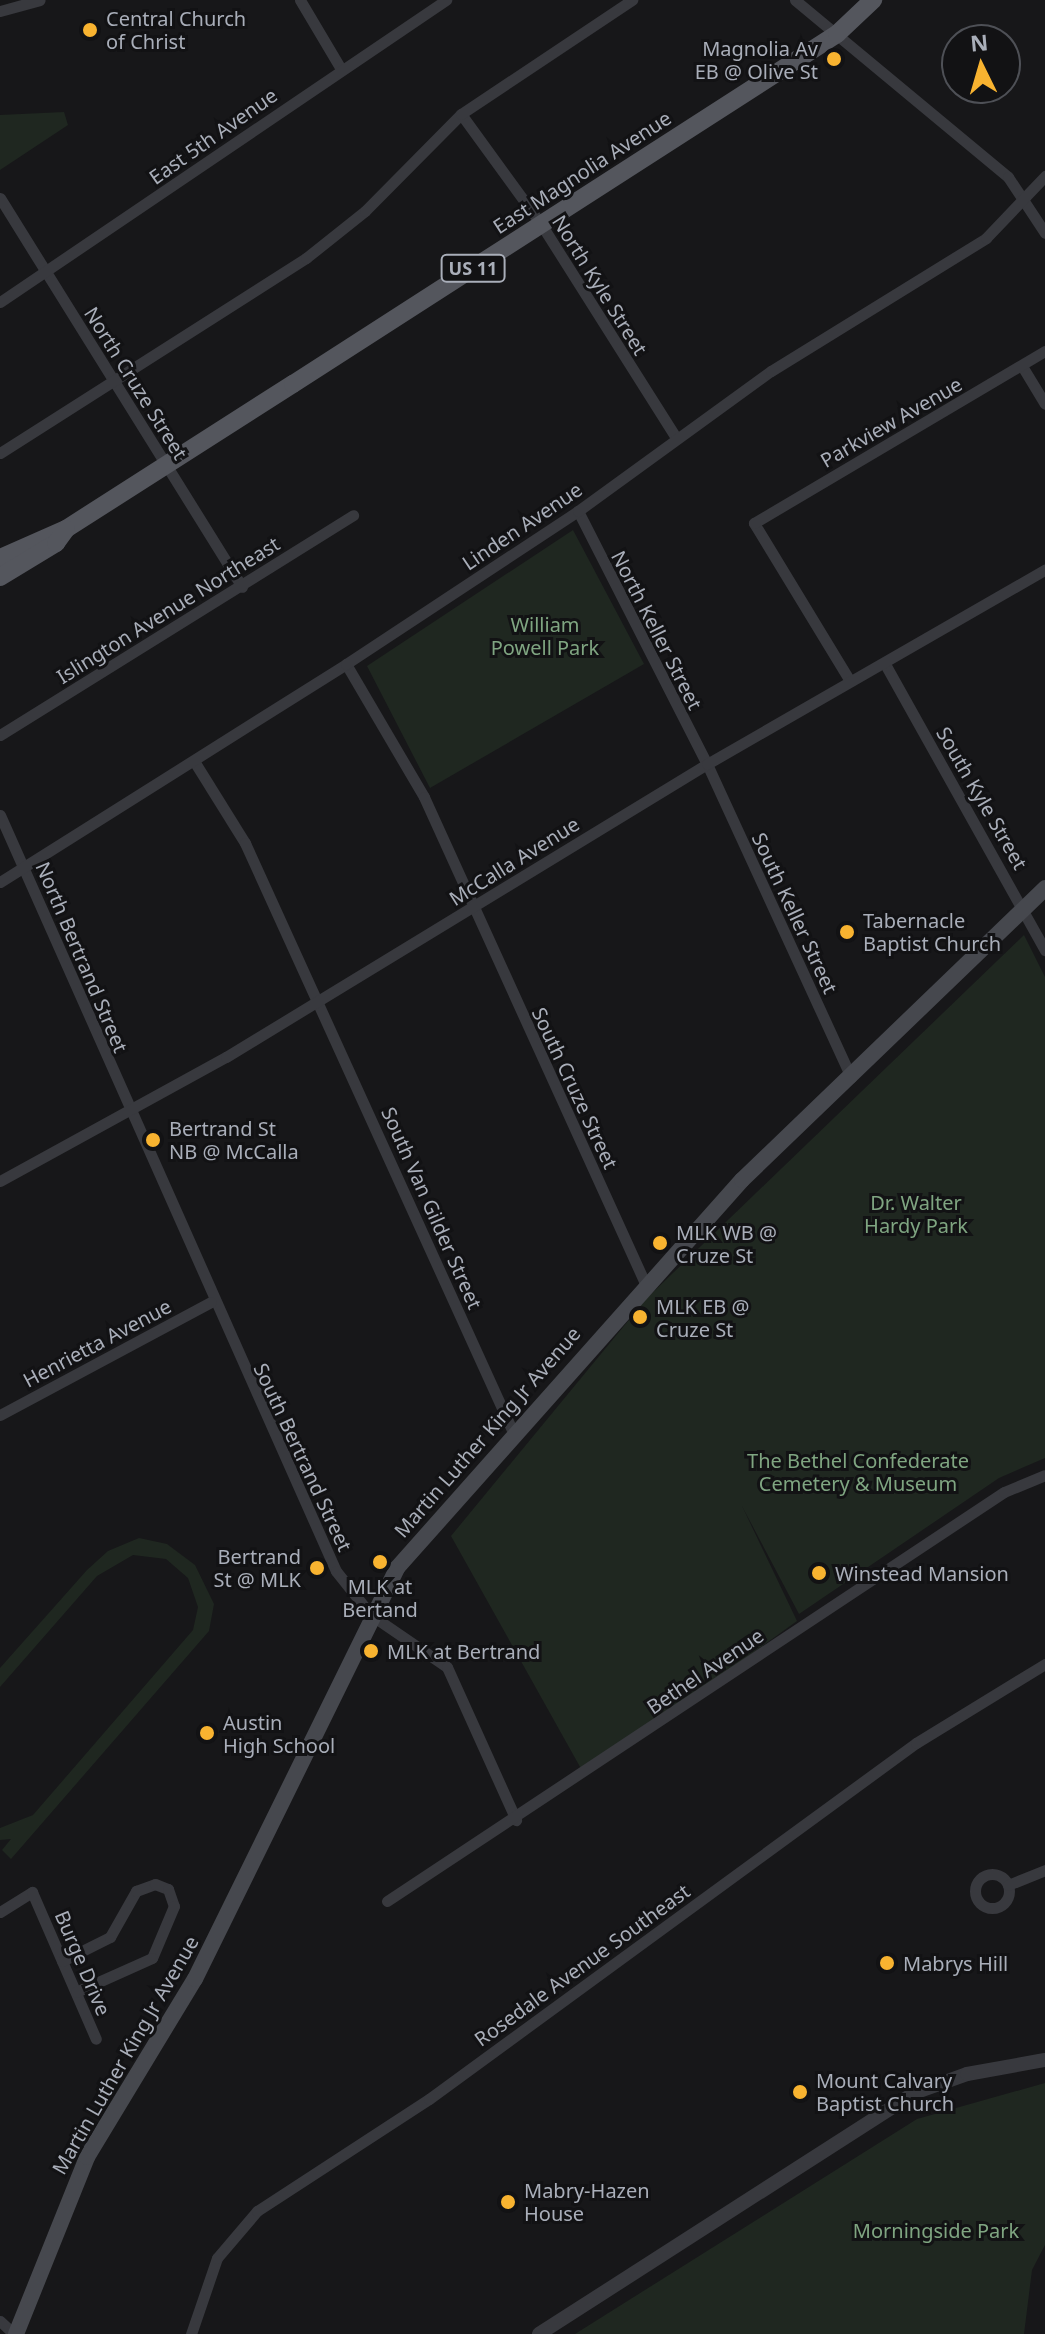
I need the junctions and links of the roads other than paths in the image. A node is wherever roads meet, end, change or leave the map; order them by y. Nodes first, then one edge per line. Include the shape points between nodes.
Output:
1 (40, 0) edge
2 (300, 0) edge
3 (446, 0) edge
4 (632, 0) edge
5 (795, 0) edge
6 (873, 0) edge
7 (0, 11) edge
8 (837, 34) junction
9 (341, 69) junction
10 (461, 114) junction
11 (1045, 176) edge
12 (0, 198) edge
13 (1024, 201) junction
14 (541, 224) junction
15 (1045, 233) edge
16 (44, 274) junction
17 (0, 302) edge
18 (1045, 351) edge
19 (1022, 366) junction
20 (114, 381) junction
21 (1045, 404) edge
22 (677, 439) junction
23 (0, 453) edge
24 (166, 464) junction
25 (578, 511) junction
26 (353, 515) dead end
27 (66, 529) junction
28 (0, 558) edge
29 (1045, 570) edge
30 (0, 577) edge
31 (242, 587) junction
32 (346, 664) junction
33 (885, 664) junction
34 (850, 681) junction
35 (0, 735) edge
36 (194, 761) junction
37 (707, 764) junction
38 (0, 815) edge
39 (24, 866) junction
40 (0, 882) edge
41 (1045, 888) edge
42 (472, 908) junction
43 (1023, 908) junction
44 (1045, 950) edge
45 (319, 1001) junction
46 (851, 1077) junction
47 (129, 1114) junction
48 (0, 1181) edge
49 (645, 1283) junction
50 (211, 1302) junction
51 (0, 1415) edge
52 (512, 1430) junction
53 (1045, 1475) edge
54 (371, 1615) junction
55 (1045, 1664) edge
56 (516, 1820) junction
57 (1045, 1870) edge
58 (1008, 1885) dead end
59 (387, 1901) dead end
60 (0, 1912) edge
61 (62, 1961) junction
62 (76, 1992) junction
63 (96, 2039) dead end
64 (1045, 2060) edge
65 (0, 2321) edge
66 (15, 2334) edge
67 (191, 2334) edge
68 (539, 2334) edge

1 - 7 street
2 - 9 street
3 - 9 street, East 5th Avenue
4 - 10 street
5 - 8 street
6 - 8 main road, East Magnolia Avenue / US 11
8 - 13 street via 1008,177
8 - 14 main road, East Magnolia Avenue / US 11
9 - 16 street, East 5th Avenue
10 - 14 street, North Kyle Street
10 - 20 street via 338,235
11 - 13 street, Linden Avenue
12 - 16 street, North Cruze Street
13 - 15 street
13 - 22 street, Linden Avenue via 986,238 771,371
14 - 22 street, North Kyle Street
14 - 24 main road, East Magnolia Avenue / US 11
16 - 17 street, East 5th Avenue
16 - 20 street, North Cruze Street
18 - 19 street, Parkview Avenue
19 - 21 street
19 - 34 street, Parkview Avenue via 754,523
20 - 23 street
20 - 24 street, North Cruze Street
22 - 25 street, Linden Avenue
24 - 27 main road, East Magnolia Avenue / US 11
24 - 31 street, North Cruze Street
25 - 32 street, Linden Avenue
25 - 37 street, North Keller Street
26 - 31 street, Islington Avenue Northeast
27 - 28 main road, East Magnolia Avenue / US 11
27 - 30 main road, East Magnolia Avenue via 56,543
29 - 33 street, McCalla Avenue
31 - 35 street, Islington Avenue Northeast
32 - 36 street, Linden Avenue
32 - 42 street via 424,797
33 - 34 street, McCalla Avenue
33 - 43 street, South Kyle Street
34 - 37 street, McCalla Avenue
36 - 39 street, Linden Avenue
36 - 45 street, South Van Gilder Street via 245,843
37 - 42 street, McCalla Avenue
37 - 46 street, South Keller Street
38 - 39 street, North Bertrand Street
39 - 40 street, Linden Avenue
39 - 47 street, North Bertrand Street
41 - 43 main road, Martin Luther King Jr Avenue
42 - 45 street, McCalla Avenue
42 - 49 street, South Cruze Street
43 - 44 street, South Kyle Street
43 - 46 main road, Martin Luther King Jr Avenue
45 - 47 street, McCalla Avenue
45 - 52 street, South Van Gilder Street
46 - 49 main road, Martin Luther King Jr Avenue
47 - 48 street, McCalla Avenue
47 - 50 street, South Bertrand Street
49 - 52 main road, Martin Luther King Jr Avenue
50 - 51 street, Henrietta Avenue
50 - 54 street, South Bertrand Street via 336,1571
52 - 54 main road, Martin Luther King Jr Avenue via 424,1530
53 - 56 street, Bethel Avenue via 1004,1492
54 - 56 street, South Bertrand Street via 447,1667
54 - 66 main road, Martin Luther King Jr Avenue via 195,1979 81,2169
55 - 67 street, Rosedale Avenue Southeast via 916,1743 429,2099 257,2211 217,2258
56 - 59 street, Bethel Avenue
57 - 58 street
60 - 61 street, Burge Drive via 32,1892
61 - 62 street, Burge Drive
61 - 62 street via 110,1937 136,1891 155,1884 168,1889 174,1906 152,1958
62 - 63 street, Burge Drive
64 - 68 street via 967,2074 914,2093
65 - 66 street

